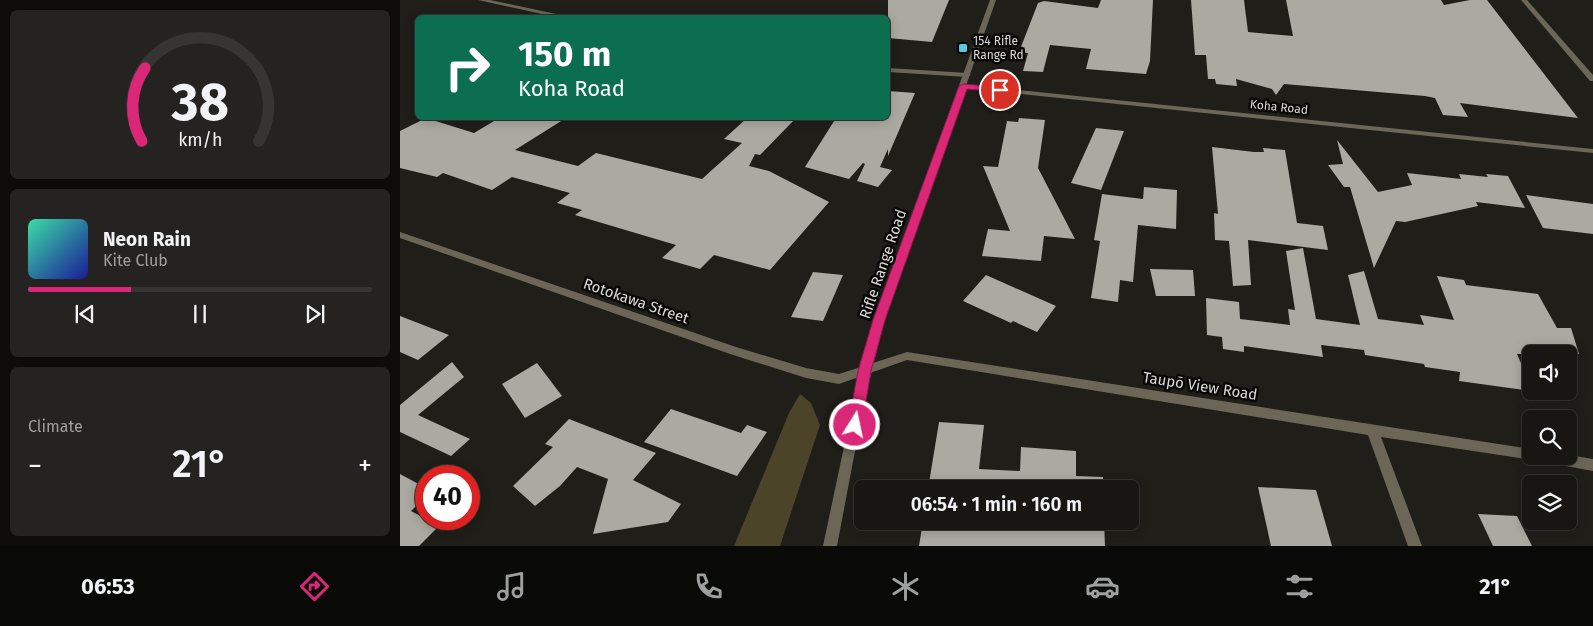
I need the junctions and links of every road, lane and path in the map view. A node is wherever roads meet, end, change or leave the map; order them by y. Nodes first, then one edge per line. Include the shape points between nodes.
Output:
1 (481, 0) edge
2 (993, 0) edge
3 (1524, 0) edge
4 (557, 15) edge
5 (890, 70) edge
6 (1593, 79) edge
7 (965, 81) junction
8 (1593, 151) edge
9 (400, 235) edge
10 (864, 371) junction
11 (1372, 429) junction
12 (1522, 454) edge
13 (1577, 462) edge
14 (1593, 465) edge
15 (830, 546) edge
16 (1415, 546) edge

1 - 4 street
2 - 7 street, Rifle Range Road
3 - 6 street
5 - 7 street, Koha Road
7 - 8 street, Koha Road
7 - 10 street, Rifle Range Road via 879,320
9 - 10 street, Rotokawa Street via 777,365 839,379
10 - 11 street, Taupō View Road via 907,356
10 - 15 street, Rifle Range Road
11 - 12 street, Taupō View Road
11 - 16 street
13 - 14 street

